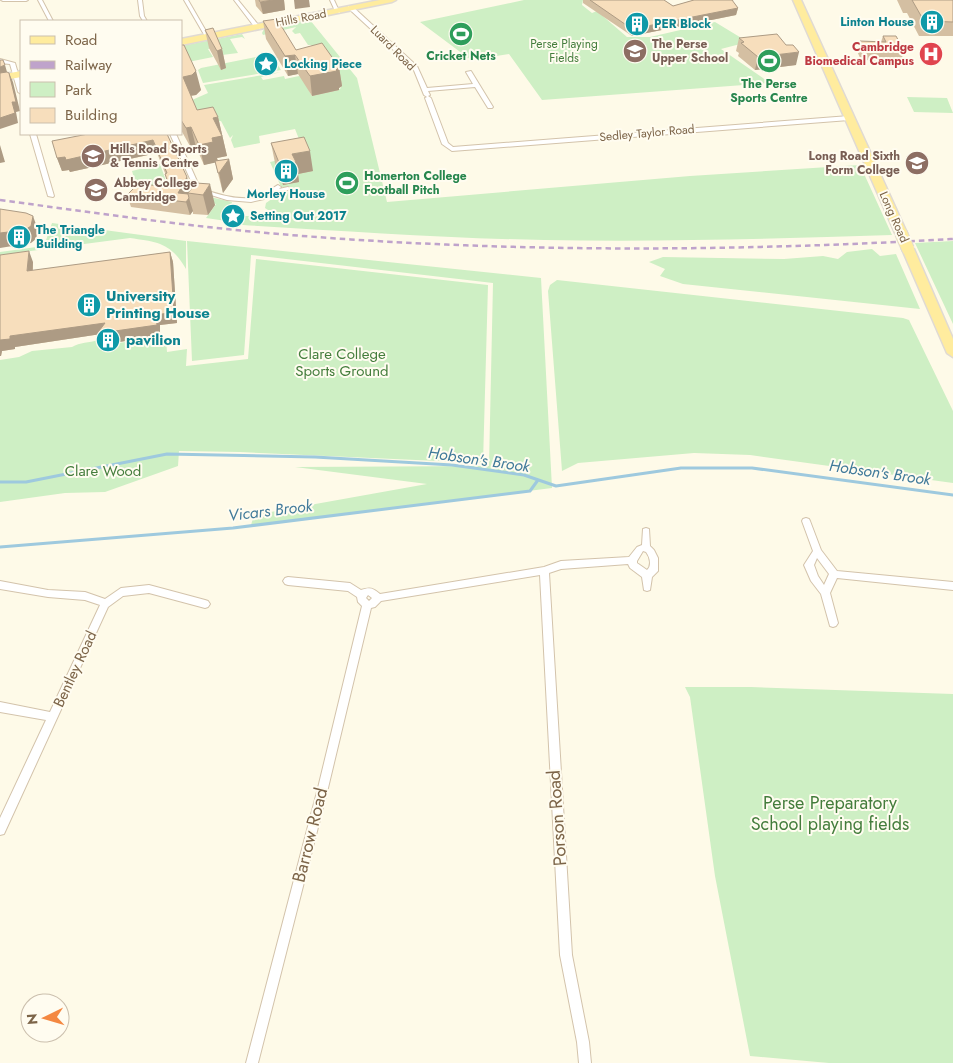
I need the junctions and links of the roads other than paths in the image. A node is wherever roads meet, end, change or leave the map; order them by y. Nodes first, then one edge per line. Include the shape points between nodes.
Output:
1 (4, 0) edge
2 (26, 0) edge
3 (40, 0) edge
4 (140, 0) edge
5 (186, 0) edge
6 (236, 0) edge
7 (332, 0) edge
8 (392, 0) edge
9 (797, 0) edge
10 (351, 7) junction
11 (338, 12) junction
12 (50, 20) edge
13 (144, 20) edge
14 (258, 28) junction
15 (208, 38) junction
16 (182, 42) edge
17 (0, 62) edge
18 (469, 72) dead end
19 (19, 75) edge
20 (0, 78) edge
21 (476, 85) junction
22 (427, 94) junction
23 (490, 107) dead end
24 (849, 118) junction
25 (33, 135) edge
26 (172, 135) edge
27 (446, 146) joint
28 (288, 189) dead end
29 (51, 196) dead end
30 (953, 353) edge
31 (806, 521) dead end
32 (646, 531) dead end
33 (646, 547) junction
34 (817, 551) junction
35 (632, 560) junction
36 (544, 571) junction
37 (834, 574) junction
38 (647, 575) junction
39 (288, 581) dead end
40 (0, 585) edge
41 (953, 586) edge
42 (647, 587) dead end
43 (825, 593) junction
44 (364, 600) junction
45 (105, 604) junction
46 (205, 604) dead end
47 (833, 623) dead end
48 (0, 708) edge
49 (52, 717) junction
50 (0, 830) edge
51 (252, 1063) edge
52 (585, 1063) edge

1 - 2 street
3 - 12 street
4 - 13 street
5 - 15 street
6 - 14 street
7 - 11 street
8 - 10 main road, Hills Road
9 - 24 main road, Long Road
10 - 11 main road, Hills Road
10 - 22 street, Luard Road via 415,67
11 - 14 main road, Hills Road
14 - 15 main road, Hills Road
15 - 16 main road, Hills Road
17 - 19 street via 12,63
18 - 21 street
19 - 20 main road
21 - 22 street
21 - 23 street
22 - 27 street, Luard Road
24 - 27 street, Sedley Taylor Road via 455,149
24 - 30 main road, Long Road, bridge
25 - 29 street
26 - 28 street via 197,189 228,200 257,198
31 - 34 street
32 - 33 street
33 - 35 street via 640,549
33 - 38 street via 655,563 653,571
34 - 37 street
34 - 43 street via 809,565
35 - 36 street via 561,565
35 - 38 street
36 - 44 street via 378,598 370,591
36 - 52 street, Porson Road via 566,955
37 - 41 street
37 - 43 street
38 - 42 street
39 - 44 street via 350,587
40 - 45 street via 94,596
43 - 47 street
44 - 51 street, Barrow Road via 320,798
45 - 46 street via 121,592 149,588
45 - 49 street, Bentley Road
48 - 49 street
49 - 50 street, Bentley Road

